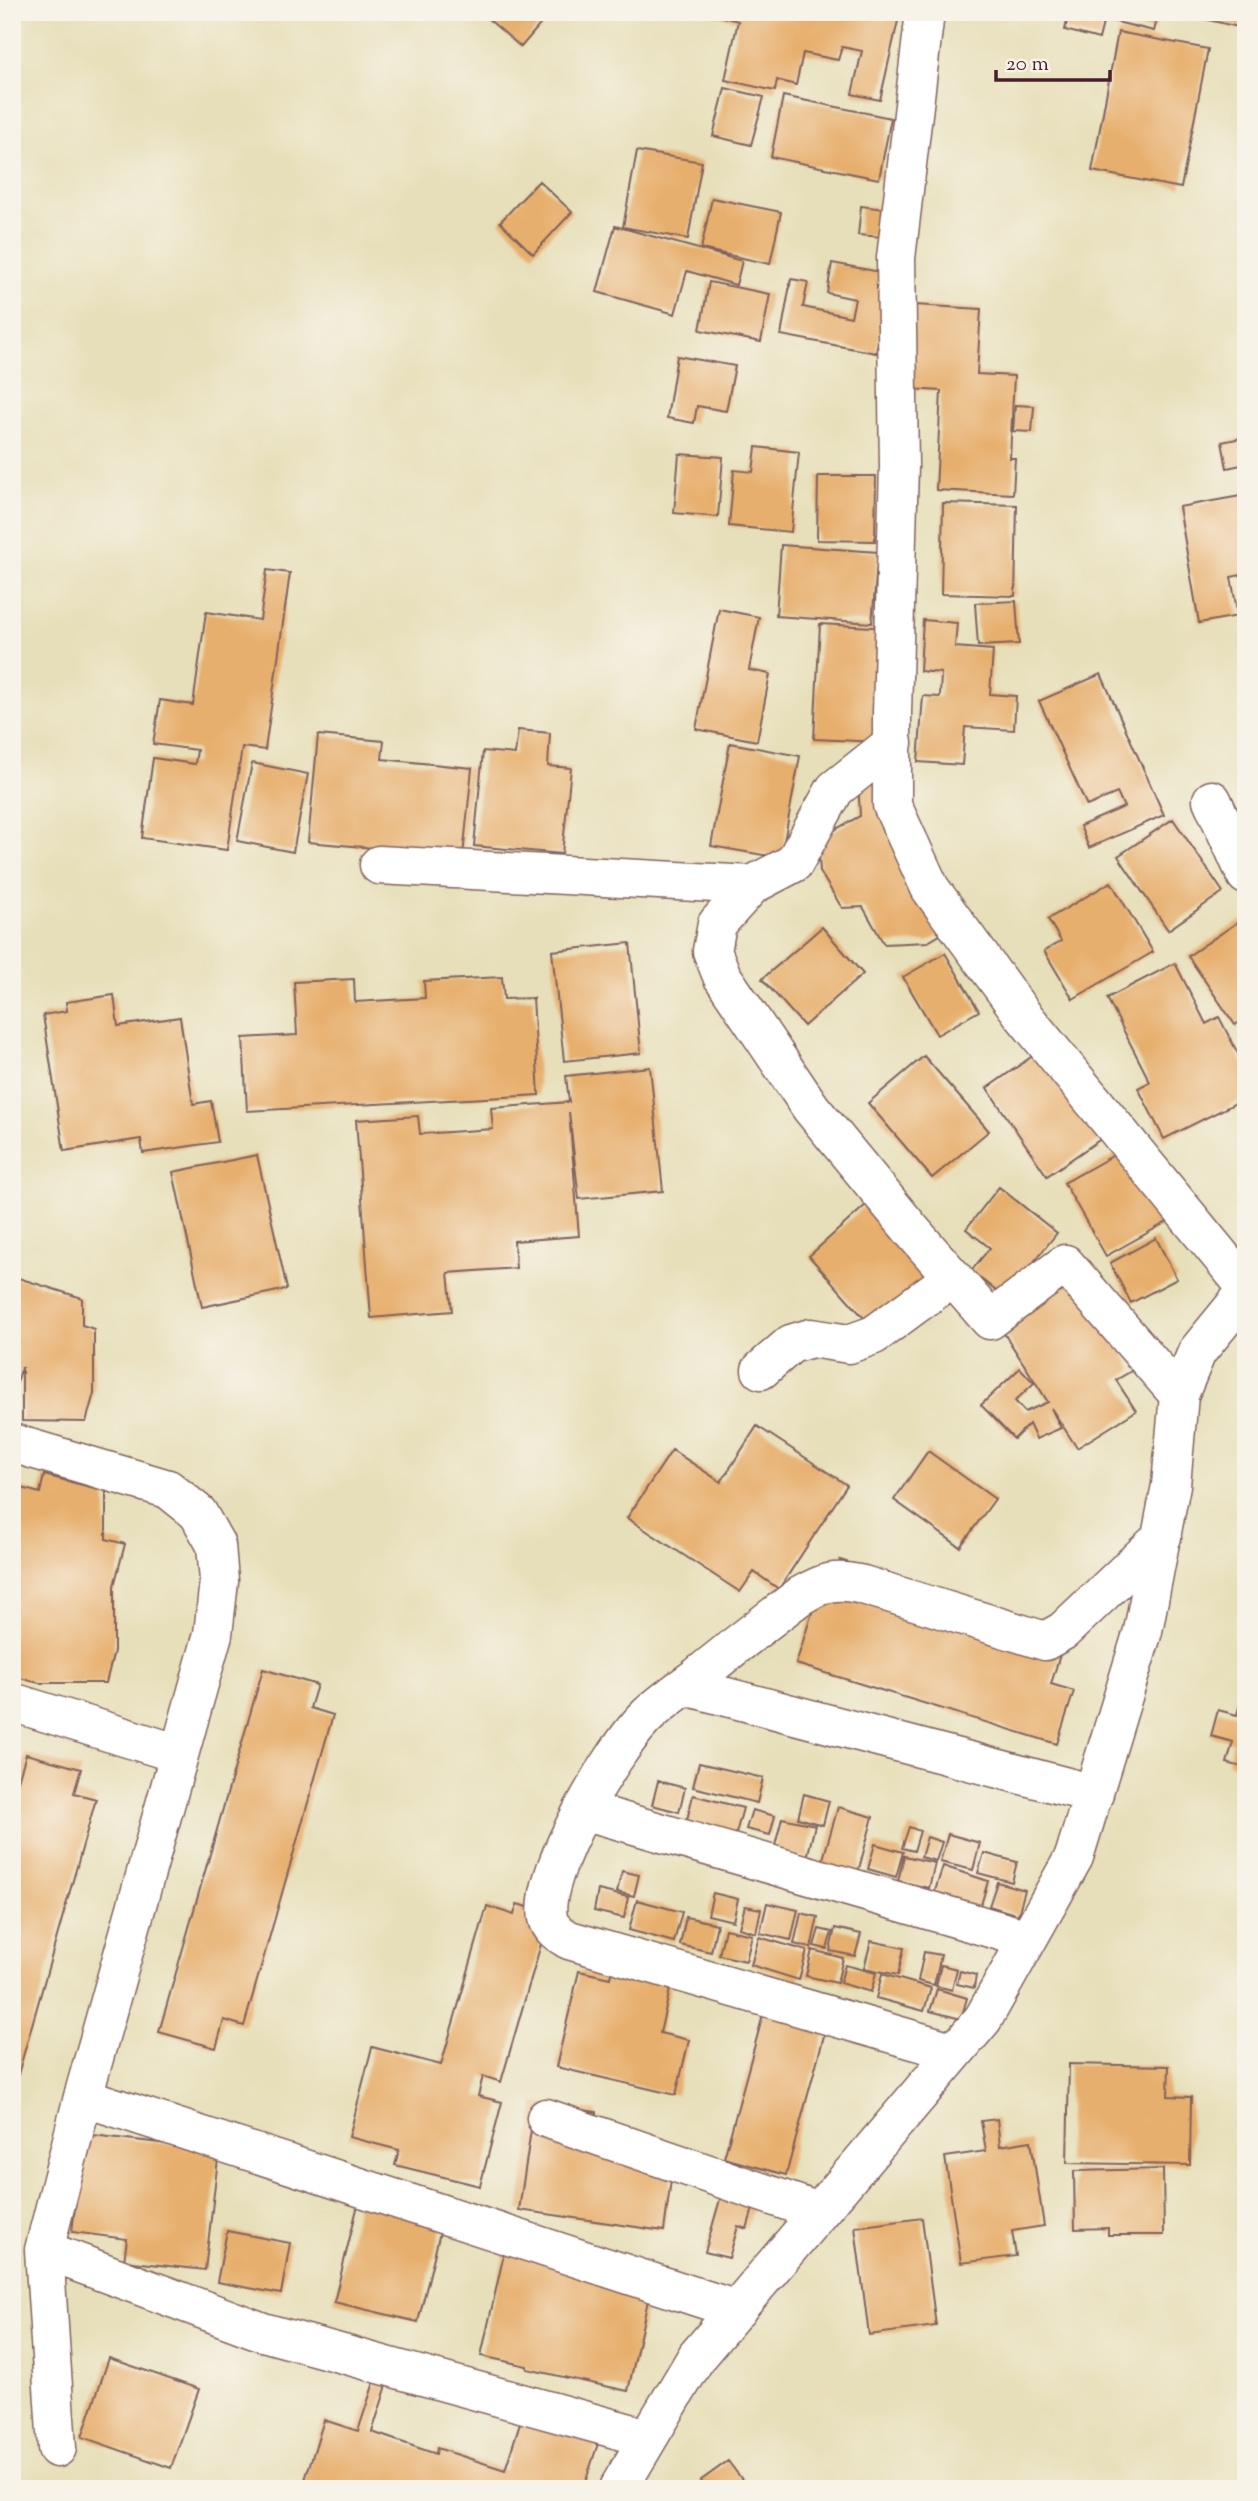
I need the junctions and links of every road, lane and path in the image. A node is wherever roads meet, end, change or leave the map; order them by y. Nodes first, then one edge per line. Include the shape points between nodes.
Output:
1 (925, 12) edge
2 (893, 743) junction
3 (1212, 800) dead end
4 (379, 865) dead end
5 (1246, 875) edge
6 (752, 884) junction
7 (953, 1277) junction
8 (1246, 1289) edge
9 (761, 1370) dead end
10 (1179, 1395) junction
11 (12, 1443) edge
12 (1161, 1537) junction
13 (685, 1686) junction
14 (12, 1702) edge
15 (179, 1754) junction
16 (1094, 1794) junction
17 (583, 1810) junction
18 (1028, 1939) junction
19 (955, 2052) junction
20 (83, 2097) junction
21 (546, 2118) dead end
22 (819, 2212) junction
23 (44, 2250) junction
24 (737, 2310) junction
25 (649, 2438) junction
26 (57, 2448) dead end
27 (618, 2489) edge

1 - 2 street via 896,258 899,466
2 - 6 street via 835,789 794,863
2 - 8 street via 892,805 930,888 1021,1014
3 - 5 street
4 - 6 street
6 - 7 street via 717,925 712,951 722,976 810,1108
7 - 9 street via 874,1335 849,1344 811,1338 791,1344
7 - 10 street via 990,1320 1065,1264
8 - 10 street via 1197,1352
10 - 12 street
11 - 15 street via 168,1489 198,1513 216,1545 219,1581 213,1634
12 - 13 street via 1063,1631 1045,1641 841,1580 819,1584 800,1595
12 - 16 street via 1143,1631
13 - 16 street
13 - 17 street via 648,1715 622,1745
14 - 15 street
15 - 20 street
16 - 18 street via 1074,1857
17 - 18 street
17 - 19 street via 548,1898 548,1919 555,1932 569,1940
18 - 19 street via 983,2019
19 - 22 street
20 - 23 street
20 - 24 street
21 - 22 street
22 - 24 street
23 - 25 street via 263,2332
23 - 26 street
24 - 25 street via 697,2356
25 - 27 street

